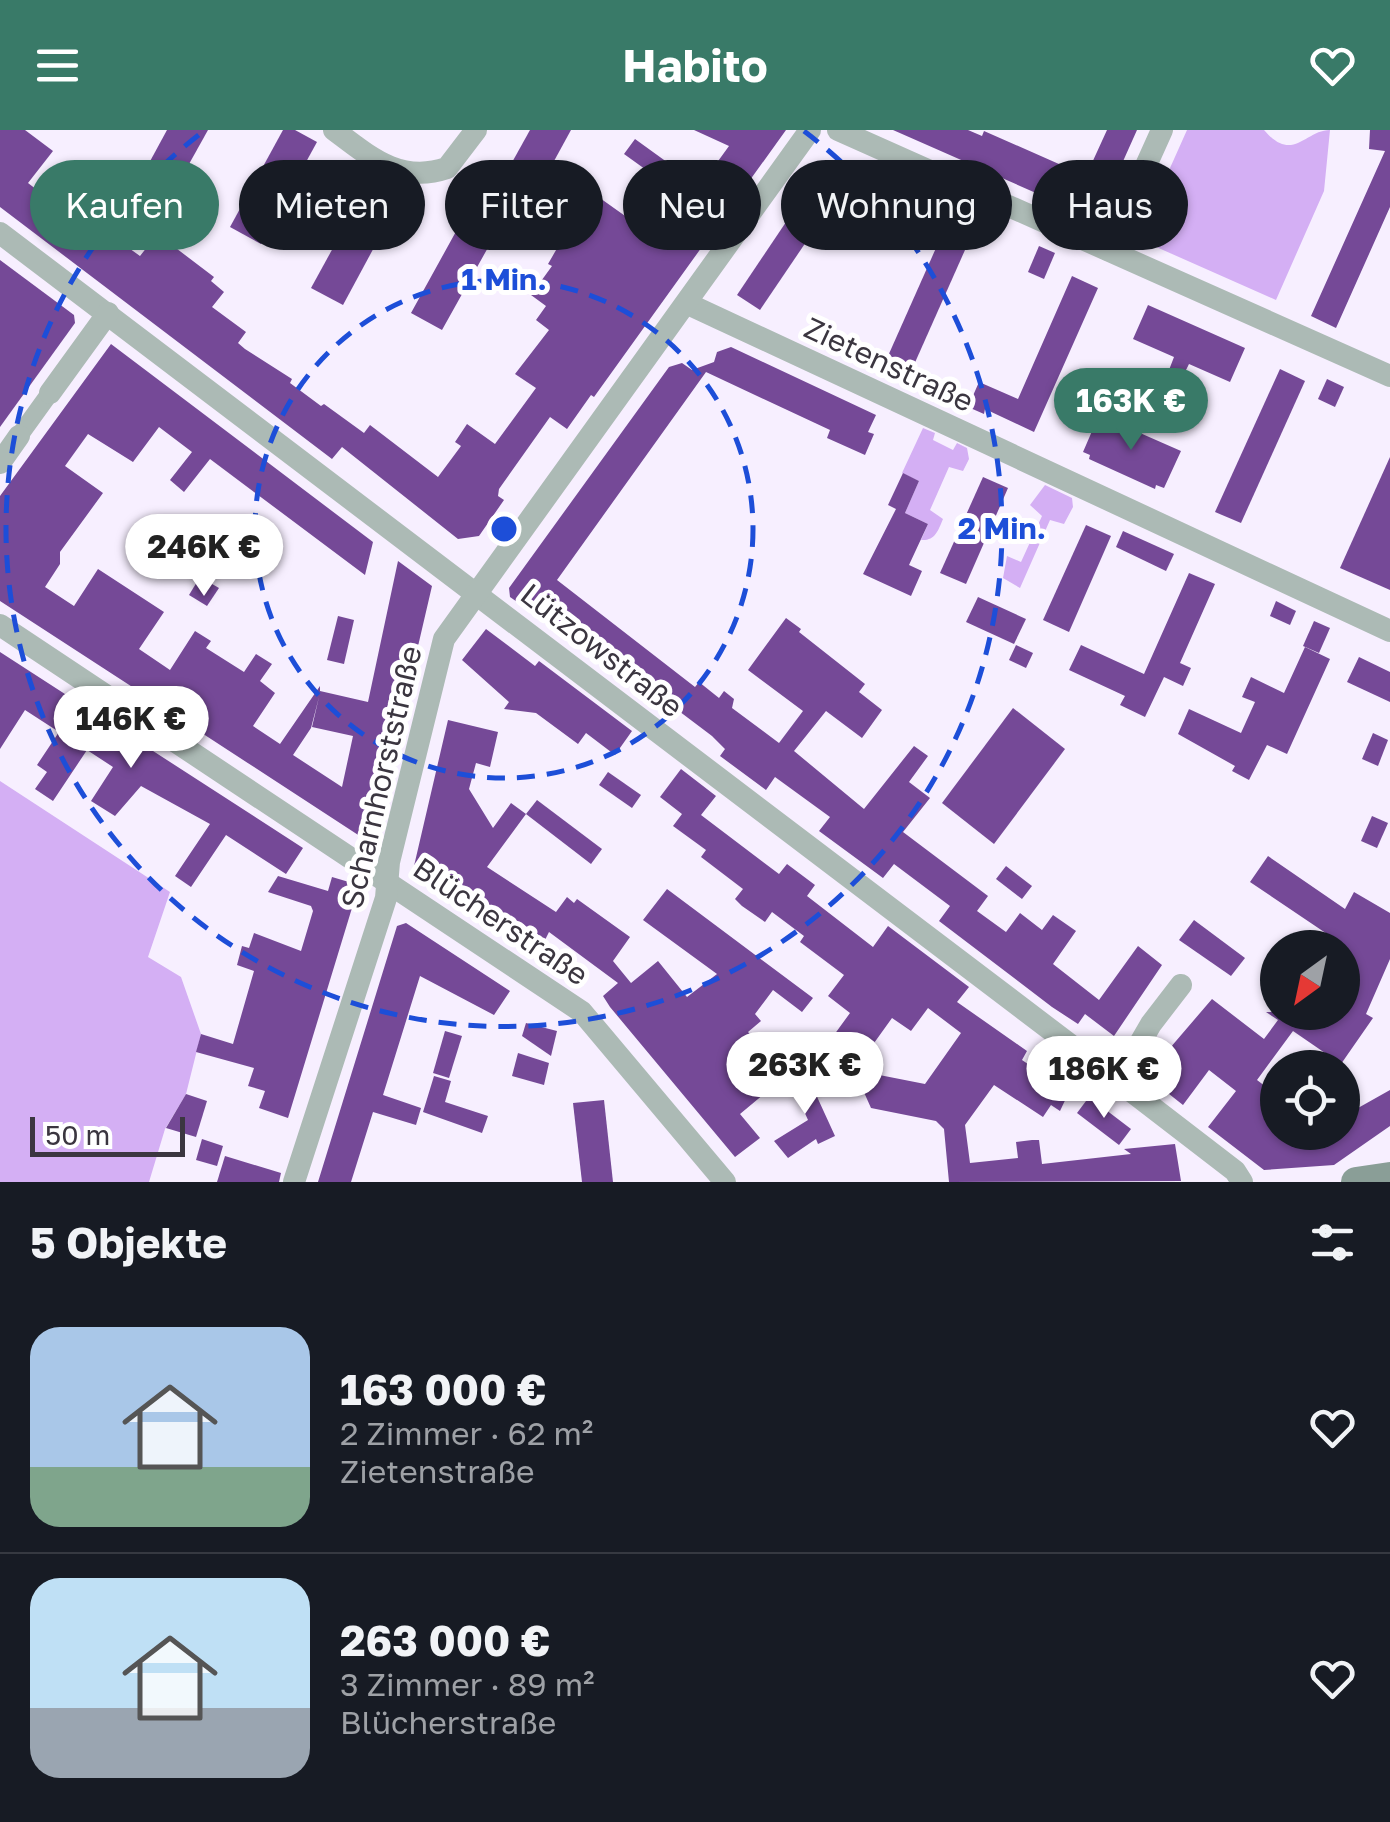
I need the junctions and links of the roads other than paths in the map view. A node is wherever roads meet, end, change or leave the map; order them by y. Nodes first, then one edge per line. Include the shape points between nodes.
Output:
1 (334, 130) edge
2 (476, 130) edge
3 (810, 130) edge
4 (838, 130) edge
5 (1162, 130) edge
6 (1148, 160) edge
7 (1032, 216) edge
8 (0, 232) edge
9 (1108, 250) edge
10 (688, 304) junction
11 (108, 313) junction
12 (1390, 376) edge
13 (50, 393) joint
14 (20, 436) joint
15 (0, 463) edge
16 (478, 592) junction
17 (0, 625) edge
18 (1390, 630) edge
19 (389, 882) junction
20 (1181, 985) dead end
21 (1118, 1081) junction
22 (1390, 1177) edge
23 (294, 1182) edge
24 (726, 1182) edge
25 (1242, 1182) edge
26 (1356, 1182) edge

1 - 2 street via 374,160 415,175 446,168
3 - 10 street, Scharnhorststraße
4 - 7 street
5 - 6 street
8 - 11 street, Lützowstraße
9 - 12 street
10 - 16 street, Scharnhorststraße
10 - 18 street, Zietenstraße
11 - 13 street
11 - 16 street, Lützowstraße
13 - 14 street
14 - 15 street
16 - 19 street, Scharnhorststraße via 444,639
16 - 21 street, Lützowstraße
17 - 19 street, Blücherstraße
19 - 23 street, Scharnhorststraße
19 - 24 street, Blücherstraße via 582,1012
20 - 21 street
21 - 25 street, Lützowstraße
22 - 26 main road

